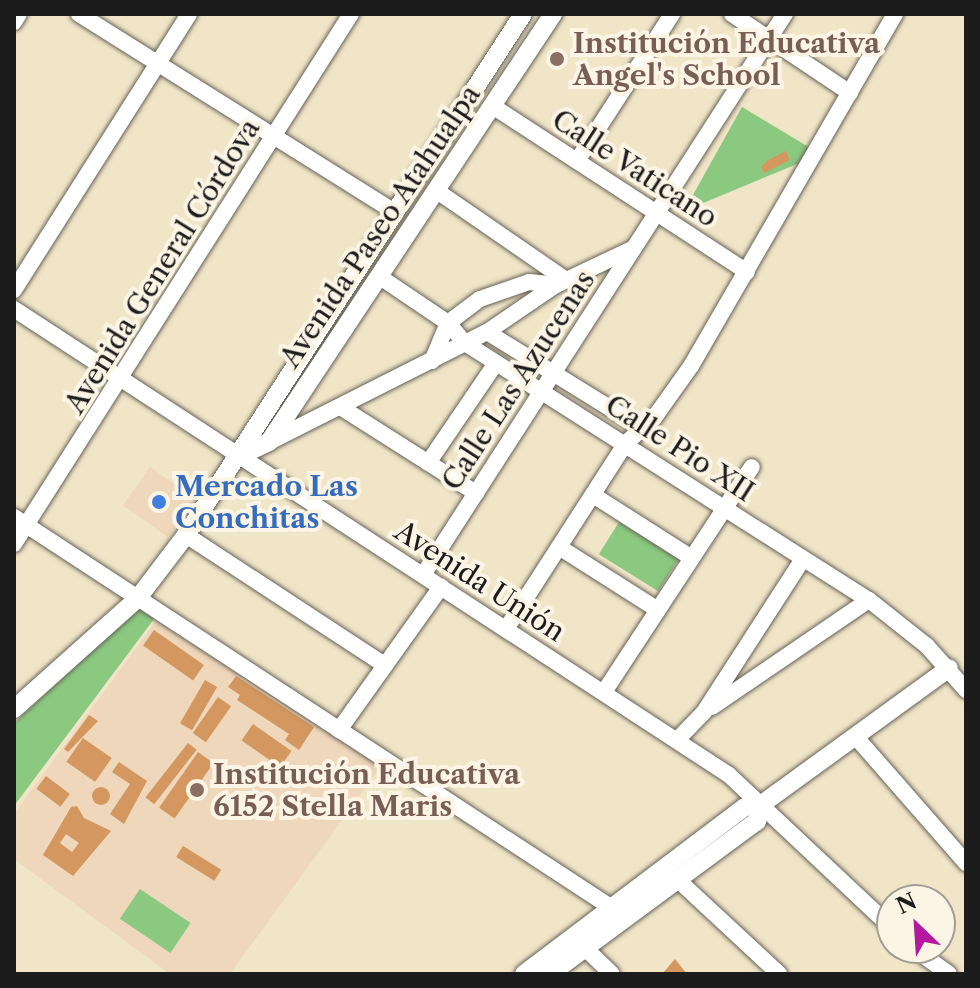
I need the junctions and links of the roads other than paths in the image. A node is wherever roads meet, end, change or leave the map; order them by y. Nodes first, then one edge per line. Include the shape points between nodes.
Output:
1 (19, 14) edge
2 (79, 14) edge
3 (189, 14) edge
4 (351, 14) edge
5 (523, 14) edge
6 (553, 14) edge
7 (672, 14) edge
8 (732, 14) edge
9 (785, 14) edge
10 (895, 14) edge
11 (14, 22) edge
12 (769, 39) junction
13 (158, 63) junction
14 (850, 93) junction
15 (494, 107) junction
16 (275, 135) junction
17 (577, 161) junction
18 (437, 191) junction
19 (396, 213) junction
20 (657, 213) junction
21 (634, 248) junction
22 (747, 272) junction
23 (380, 277) junction
24 (561, 282) junction
25 (14, 290) edge
26 (14, 309) edge
27 (448, 323) junction
28 (487, 332) junction
29 (465, 343) junction
30 (432, 361) junction
31 (496, 363) junction
32 (553, 373) junction
33 (123, 378) junction
34 (542, 391) junction
35 (342, 408) junction
36 (642, 428) junction
37 (269, 442) junction
38 (626, 443) junction
39 (242, 455) junction
40 (428, 463) junction
41 (752, 467) dead end
42 (476, 493) junction
43 (593, 495) junction
44 (725, 509) junction
45 (20, 521) edge
46 (186, 535) junction
47 (14, 544) edge
48 (559, 547) junction
49 (692, 558) junction
50 (803, 559) junction
51 (423, 575) junction
52 (441, 587) junction
53 (138, 598) junction
54 (869, 600) junction
55 (658, 610) junction
56 (506, 629) junction
57 (385, 665) junction
58 (949, 668) junction
59 (966, 690) edge
60 (604, 692) junction
61 (14, 709) edge
62 (704, 712) junction
63 (339, 730) junction
64 (855, 736) junction
65 (677, 740) junction
66 (762, 804) junction
67 (966, 863) edge
68 (678, 880) junction
69 (612, 908) junction
70 (876, 913) edge
71 (585, 948) junction
72 (524, 974) edge
73 (550, 974) edge
74 (612, 974) edge
75 (779, 974) edge

1 - 11 street
2 - 13 street
3 - 13 street
4 - 16 street, Avenida General Córdova
5 - 19 street, Avenida Paseo Atahualpa
6 - 15 street, Avenida Paseo Atahualpa
7 - 17 street
8 - 12 street
9 - 12 street, Calle Las Azucenas
10 - 14 street
12 - 14 street
12 - 20 street, Calle Las Azucenas
13 - 16 street
13 - 25 street
14 - 22 street
15 - 17 street, Calle Vaticano
15 - 18 street, Avenida Paseo Atahualpa
16 - 19 street
16 - 33 street, Avenida General Córdova
17 - 20 street, Calle Vaticano
18 - 23 street, Avenida Paseo Atahualpa
18 - 24 street
19 - 39 street, Avenida Paseo Atahualpa
20 - 21 street, Calle Las Azucenas
20 - 22 street, Calle Vaticano
21 - 24 street
21 - 32 street, Calle Las Azucenas
22 - 36 street via 671,397
23 - 27 street, Calle Pio XII
23 - 37 street, Avenida Paseo Atahualpa
24 - 27 street via 507,287
24 - 28 street
26 - 33 street, Avenida Unión
27 - 29 street, Calle Pio XII
27 - 30 street
28 - 29 street
28 - 32 street, Calle Pio XII
29 - 30 street
29 - 31 street, Calle Pio XII
30 - 35 street
31 - 34 street, Calle Pio XII
31 - 40 street
32 - 34 street, Calle Las Azucenas
32 - 36 street, Calle Pio XII
33 - 39 street, Avenida Unión
33 - 45 street, Avenida General Córdova
34 - 38 street, Calle Pio XII
34 - 42 street, Calle Las Azucenas
35 - 37 street
35 - 40 street
36 - 38 street
37 - 39 street, Avenida Paseo Atahualpa
38 - 43 street
38 - 44 street, Calle Pio XII
39 - 46 street, Avenida Paseo Atahualpa
39 - 51 street, Avenida Unión
40 - 42 street
41 - 44 street
42 - 51 street, Calle Las Azucenas
43 - 48 street
43 - 49 street
44 - 49 street
44 - 50 street, Calle Pio XII
45 - 47 street, Avenida General Córdova
45 - 53 street
46 - 53 street, Avenida Paseo Atahualpa
46 - 57 street
48 - 55 street
48 - 56 street
49 - 55 street
50 - 54 street, Calle Pio XII
50 - 62 street
51 - 52 street, Avenida Unión
52 - 56 street, Avenida Unión
52 - 57 street
53 - 61 street, Avenida Paseo Atahualpa
53 - 63 street
54 - 58 street, Calle Pio XII
54 - 62 street
55 - 60 street
56 - 60 street, Avenida Unión
57 - 63 street
58 - 59 street, Calle Pio XII
58 - 64 street
60 - 65 street, Avenida Unión
62 - 65 street
63 - 69 street
64 - 66 street
64 - 67 street
65 - 66 street, Avenida Unión
66 - 68 street via 757,821
66 - 69 street via 745,807
66 - 70 street, Avenida Unión
68 - 71 street
68 - 75 street
69 - 72 street
71 - 73 street
71 - 74 street

